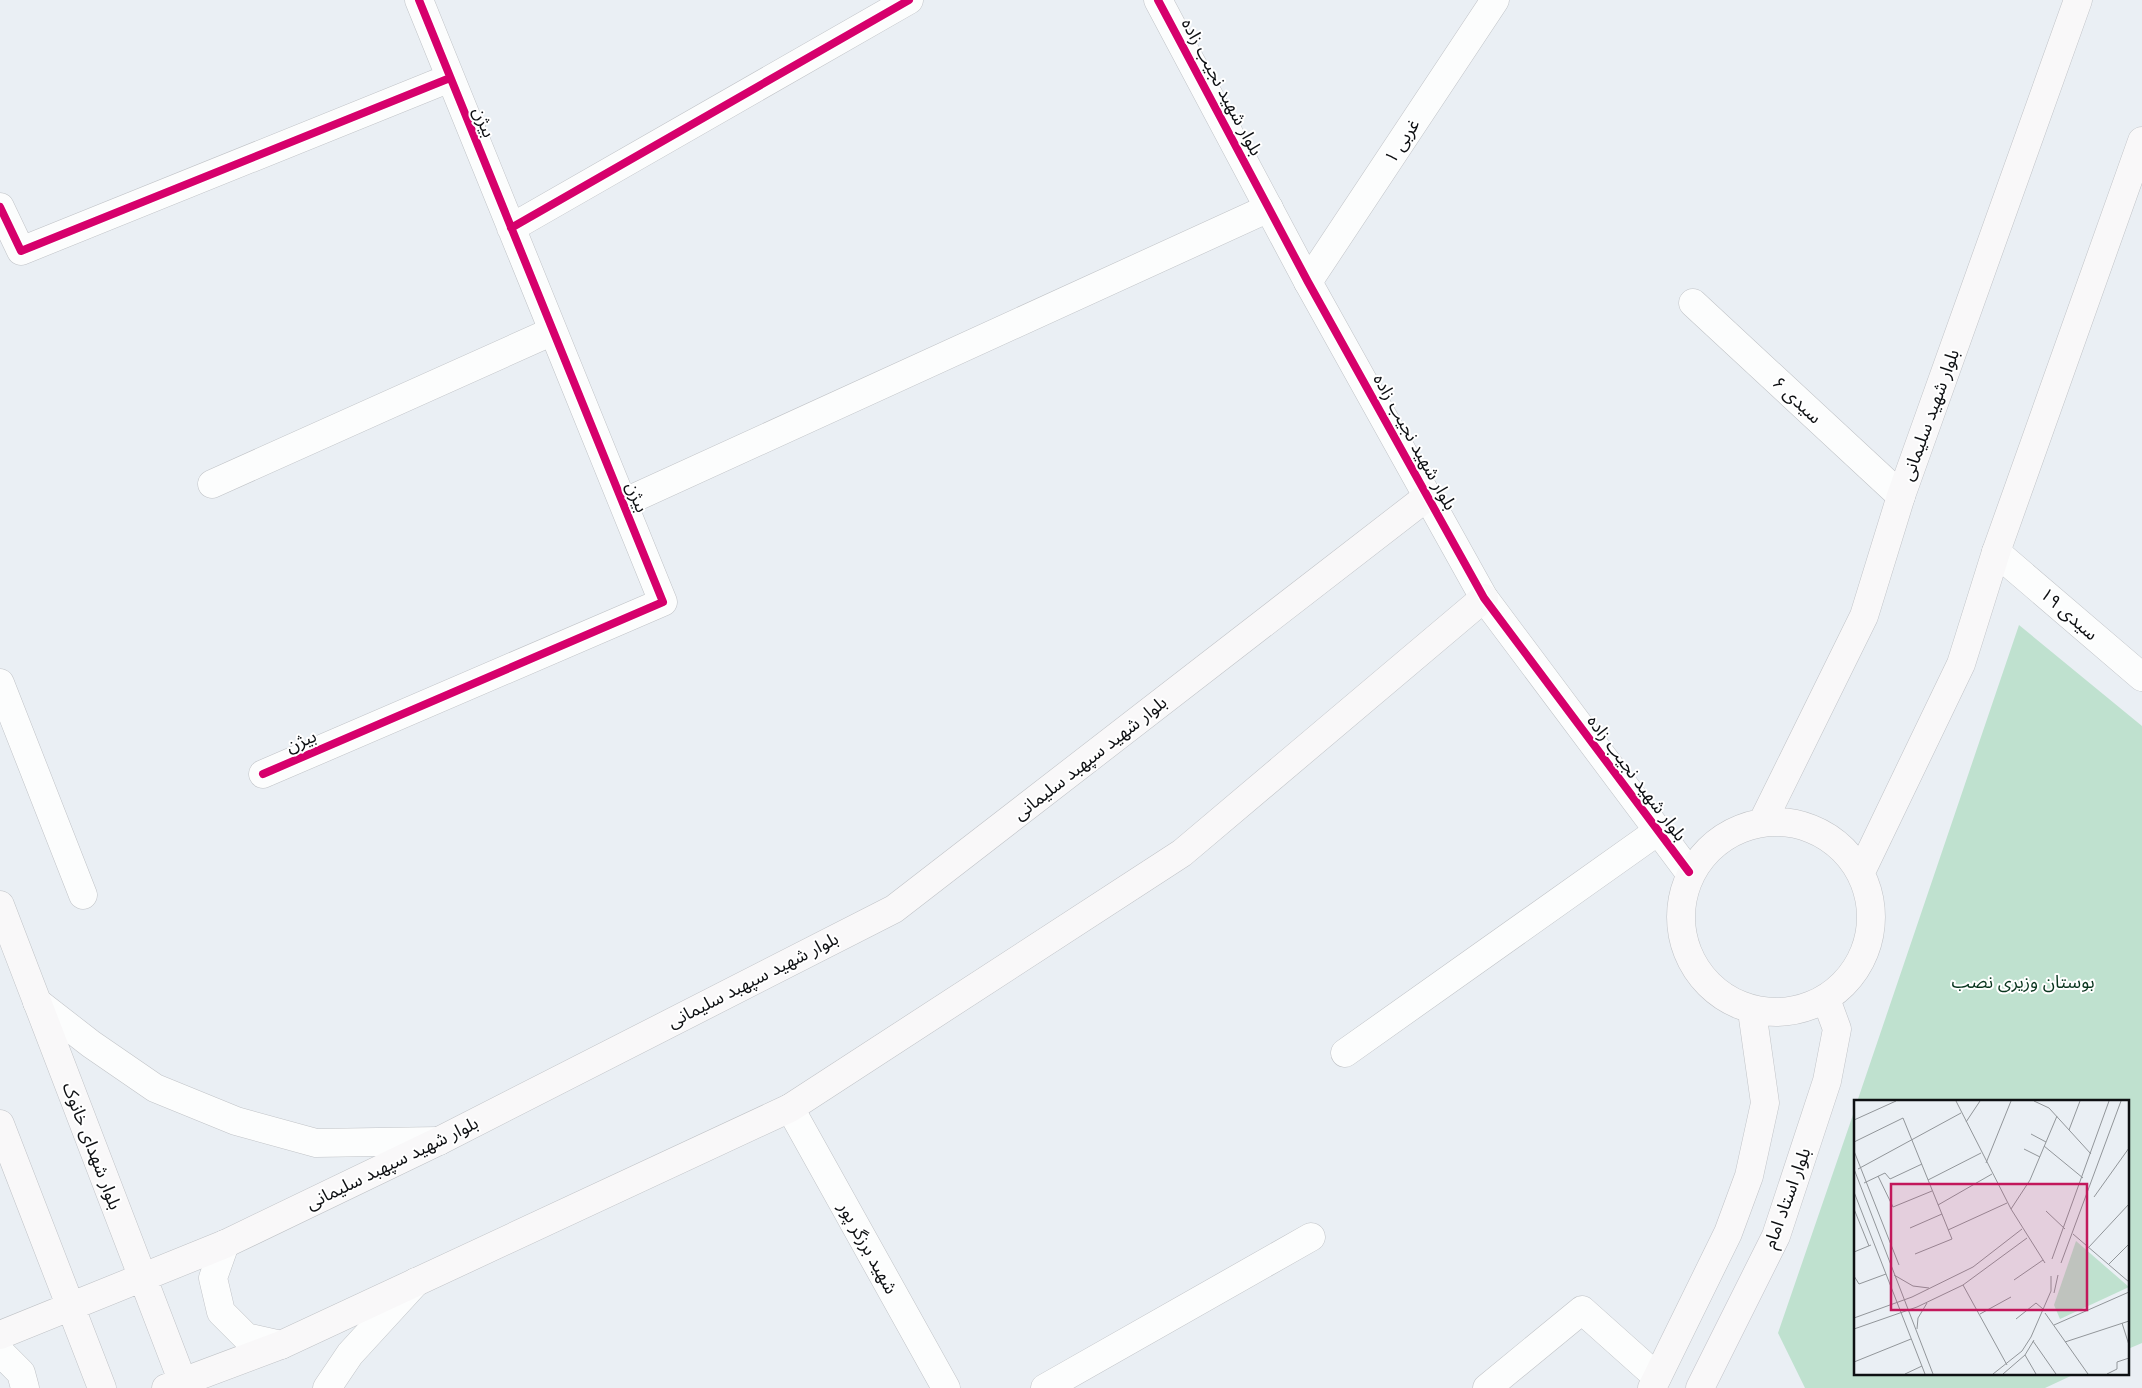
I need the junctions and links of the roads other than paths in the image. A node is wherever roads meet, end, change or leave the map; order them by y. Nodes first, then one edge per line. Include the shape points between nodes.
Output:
1 (419, 0) edge
2 (909, 0) edge
3 (1158, 0) edge
4 (1495, 0) edge
5 (2078, 0) edge
6 (450, 78) junction
7 (2142, 142) edge
8 (0, 207) edge
9 (1269, 208) junction
10 (511, 228) junction
11 (1308, 282) junction
12 (1693, 303) dead end
13 (553, 331) junction
14 (212, 484) dead end
15 (1428, 496) junction
16 (1901, 496) junction
17 (623, 503) junction
18 (1996, 552) junction
19 (1484, 598) junction
20 (2142, 677) edge
21 (0, 683) edge
22 (264, 774) dead end
23 (1763, 821) junction
24 (1658, 831) junction
25 (1689, 872) junction
26 (1861, 872) junction
27 (83, 895) dead end
28 (0, 905) edge
29 (1826, 999) junction
30 (37, 1002) junction
31 (1752, 1011) junction
32 (1345, 1054) dead end
33 (790, 1108) junction
34 (0, 1124) edge
35 (439, 1141) junction
36 (1311, 1237) dead end
37 (225, 1244) junction
38 (142, 1277) junction
39 (416, 1282) junction
40 (71, 1306) junction
41 (0, 1335) edge
42 (281, 1345) junction
43 (0, 1352) edge
44 (1655, 1383) edge
45 (178, 1386) edge
46 (25, 1388) edge
47 (102, 1388) edge
48 (327, 1388) edge
49 (946, 1388) edge
50 (1045, 1388) edge
51 (1487, 1388) edge
52 (1700, 1388) edge

1 - 6 street, بیژن
2 - 10 street
3 - 9 street, بلوار شهید نجیب زاده
4 - 11 street, غربی ۱
5 - 16 main road, بلوار شهید سلیمانی
6 - 8 street via 22,251
6 - 10 street, بیژن
7 - 18 main road
9 - 11 street, بلوار شهید نجیب زاده
9 - 17 street
10 - 13 street, بیژن
11 - 15 street, بلوار شهید نجیب زاده
12 - 16 street, سیدی ۶
13 - 14 street
13 - 17 street, بیژن
15 - 19 street, بلوار شهید نجیب زاده
15 - 35 main road, بلوار شهید سپهبد سلیمانی via 894,909
16 - 23 main road, بلوار شهید سلیمانی via 1864,616
17 - 22 street, بیژن via 664,602
18 - 20 street, سیدی ۱۹
18 - 26 main road via 1961,664
19 - 24 street, بلوار شهید نجیب زاده
19 - 33 main road via 1182,853
21 - 27 street
23 - 25 main road via 1720,837
23 - 26 main road via 1802,824 1836,842
24 - 25 street, بلوار شهید نجیب زاده
24 - 32 street
25 - 31 main road via 1678,929 1702,981
26 - 29 main road via 1870,899 1872,929 1864,957 1848,981
28 - 30 main road, بلوار شهدای خانوک
29 - 31 main road via 1802,1010 1777,1014
29 - 52 main road, بلوار استاد امام via 1837,1029 1821,1100 1776,1236
30 - 35 street via 155,1088 236,1121 316,1143
30 - 38 main road, بلوار شهدای خانوک
31 - 44 main road via 1765,1103 1749,1176 1728,1233
33 - 39 main road
33 - 49 street, شهید برزگر پور
34 - 40 main road
35 - 37 main road, بلوار شهید سپهبد سلیمانی
36 - 50 street
37 - 38 main road, بلوار شهید سپهبد سلیمانی
37 - 42 street via 213,1278 221,1312 246,1337
38 - 40 main road, بلوار شهید سپهبد سلیمانی
38 - 45 main road, بلوار شهدای خانوک
39 - 42 main road
39 - 48 street via 350,1354
40 - 41 main road, بلوار شهید سپهبد سلیمانی
40 - 47 main road
42 - 45 main road
43 - 46 street via 21,1373
44 - 51 street via 1582,1310

